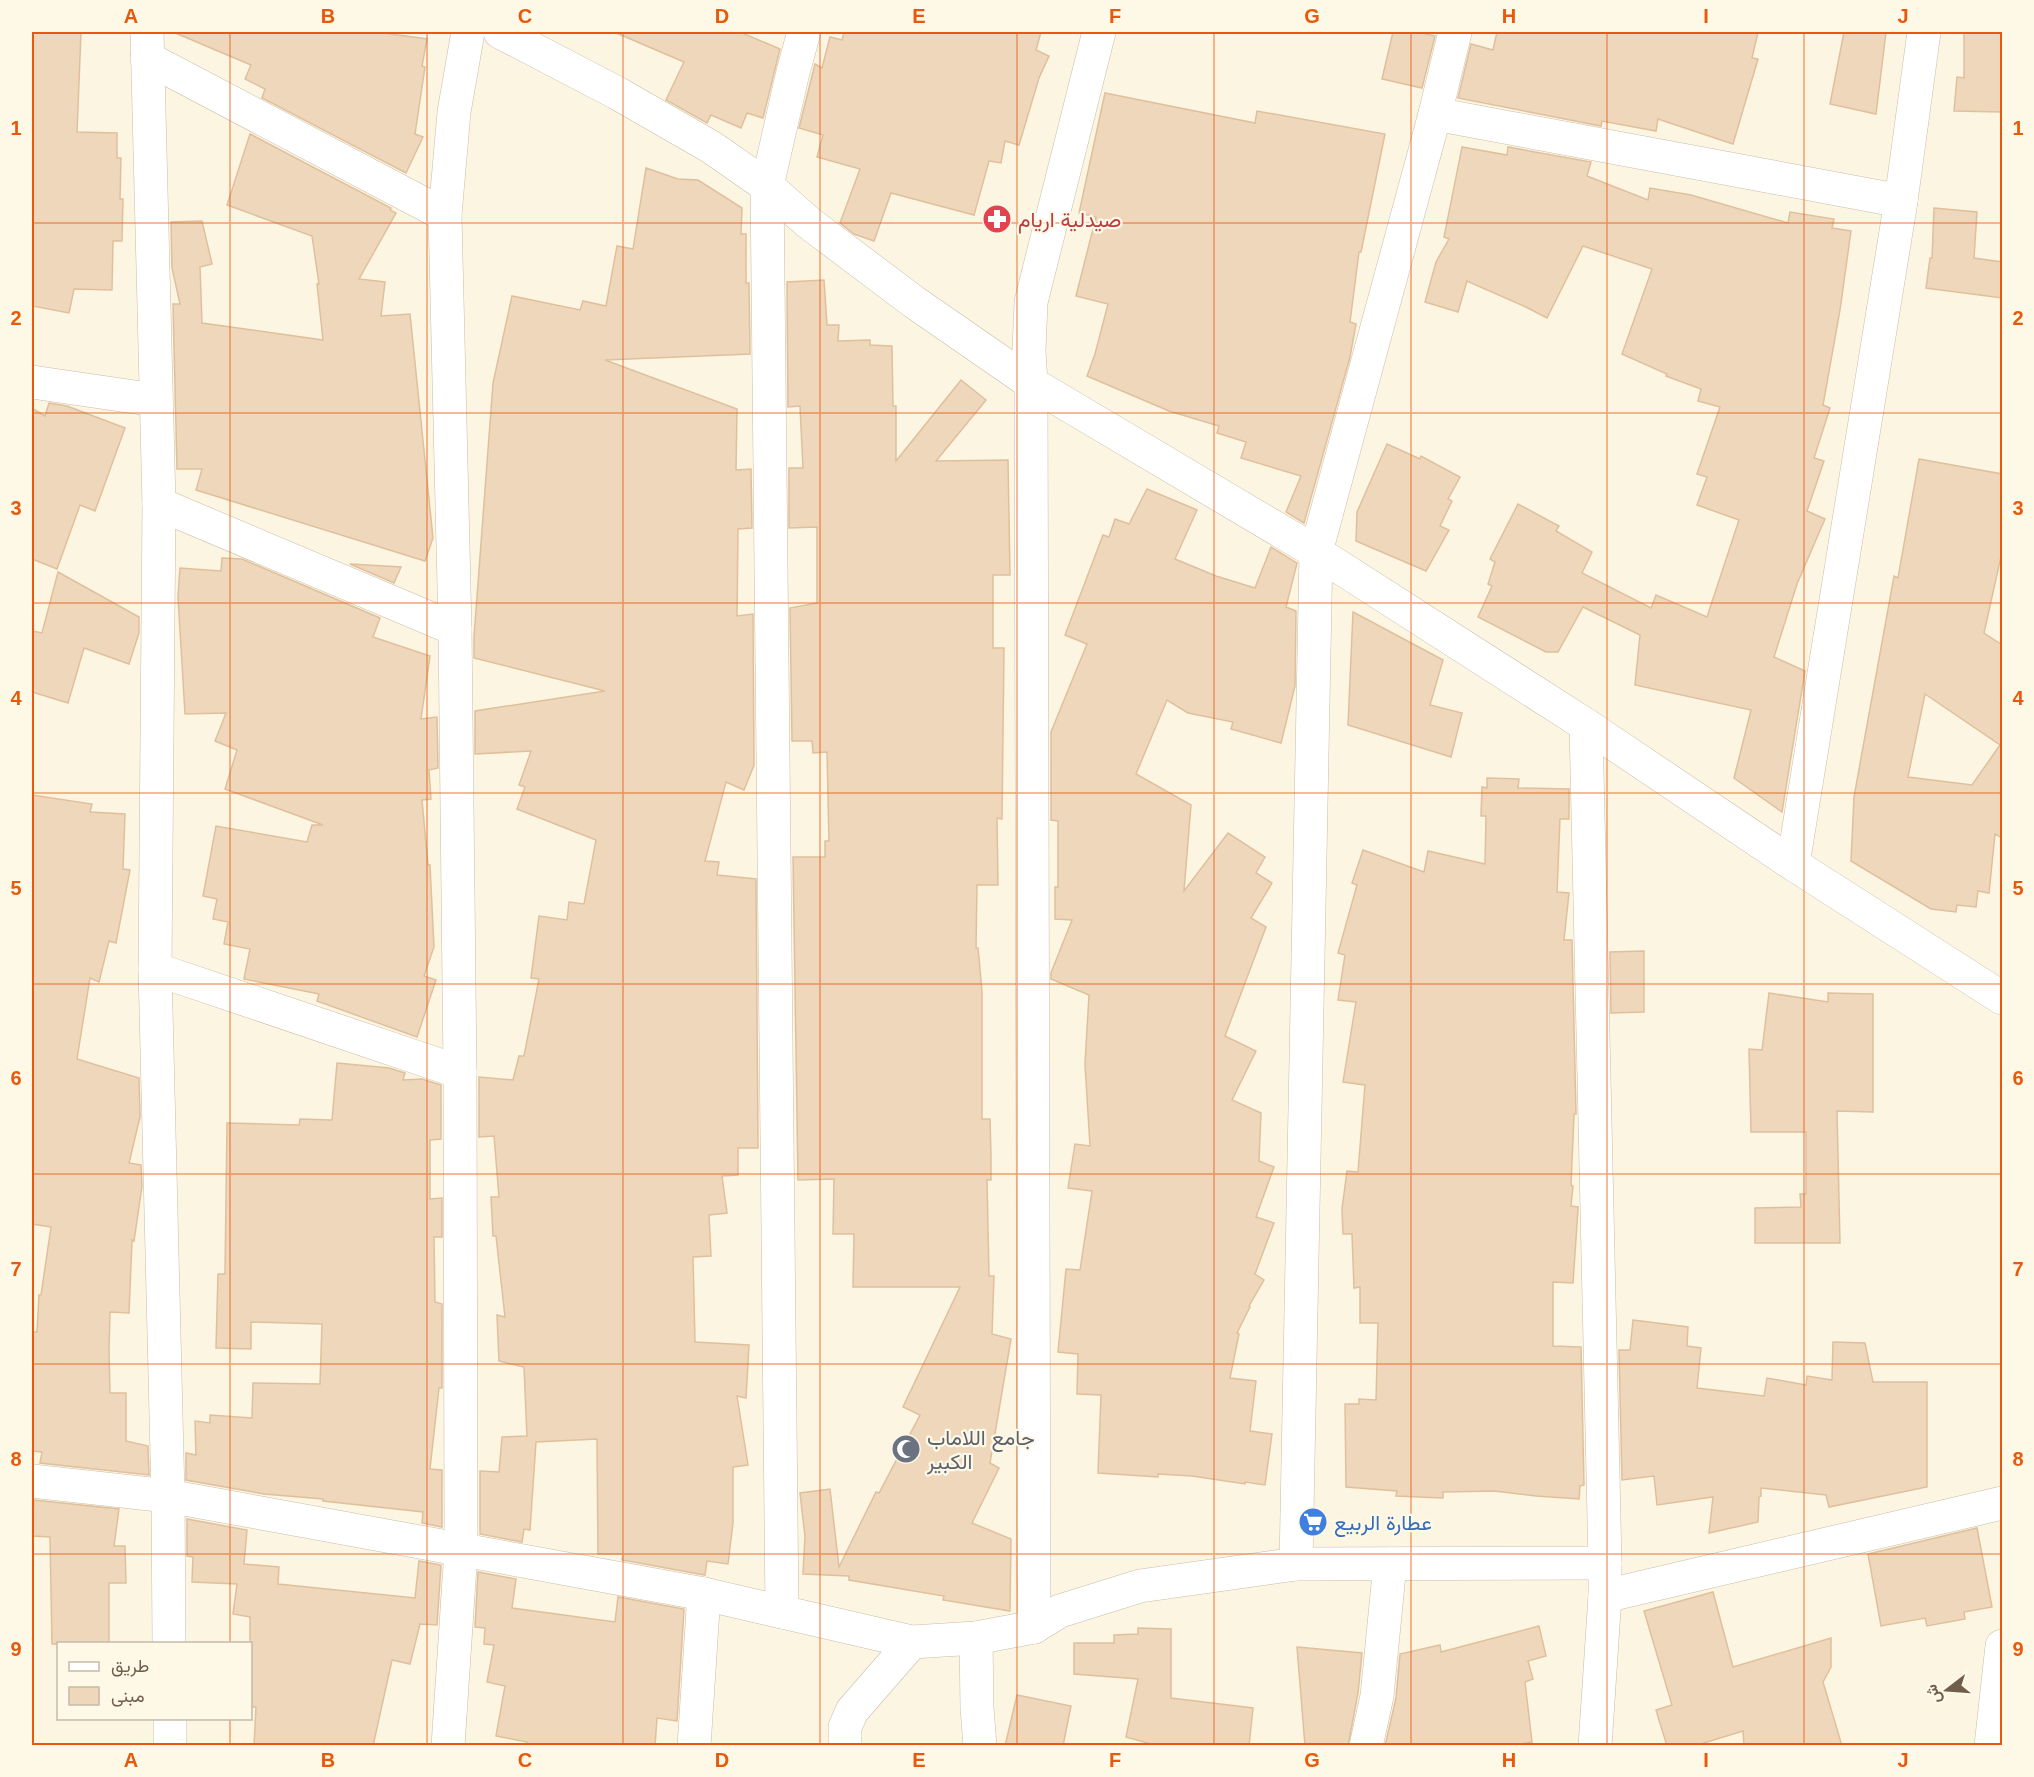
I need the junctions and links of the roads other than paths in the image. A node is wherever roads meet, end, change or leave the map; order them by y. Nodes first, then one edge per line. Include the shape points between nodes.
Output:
1 (468, 32) edge
2 (500, 32) edge
3 (804, 32) edge
4 (1099, 32) edge
5 (1455, 32) edge
6 (1924, 32) edge
7 (147, 45) edge
8 (1435, 114) junction
9 (767, 186) junction
10 (1901, 201) junction
11 (445, 215) junction
12 (32, 382) edge
13 (1031, 383) junction
14 (155, 400) junction
15 (159, 504) junction
16 (1316, 552) junction
17 (455, 629) junction
18 (1586, 725) junction
19 (1794, 864) junction
20 (155, 969) junction
21 (2002, 998) edge
22 (460, 1072) junction
23 (32, 1481) edge
24 (168, 1496) junction
25 (2002, 1503) edge
26 (460, 1550) junction
27 (1605, 1563) junction
28 (1296, 1564) junction
29 (1390, 1564) junction
30 (704, 1594) junction
31 (1605, 1596) junction
32 (782, 1612) junction
33 (1034, 1626) junction
34 (976, 1638) junction
35 (169, 1642) edge
36 (912, 1642) junction
37 (2002, 1646) edge
38 (170, 1720) edge
39 (170, 1746) edge
40 (448, 1746) edge
41 (694, 1746) edge
42 (845, 1746) edge
43 (980, 1746) edge
44 (1366, 1746) edge
45 (1595, 1746) edge
46 (1991, 1746) edge

1 - 11 street via 454,112
2 - 9 street via 711,147
3 - 9 street
4 - 13 street via 1031,302
5 - 8 street
6 - 10 street
7 - 11 street
7 - 14 street
8 - 10 street
8 - 16 street
9 - 13 street via 904,295
9 - 32 street
10 - 19 street
11 - 17 street
12 - 14 street
13 - 16 street
13 - 33 street
14 - 15 street
15 - 17 street
15 - 20 street
16 - 18 street
16 - 28 street
17 - 22 street
18 - 19 street
18 - 27 street
19 - 21 street
20 - 22 street
20 - 24 street
22 - 26 street
23 - 24 street
24 - 26 street
24 - 35 street
25 - 31 street
26 - 30 street
26 - 40 street
27 - 29 street
27 - 31 street
28 - 29 street
28 - 33 street via 1140,1586 1060,1611
29 - 44 street via 1377,1696
30 - 32 street
30 - 41 street
31 - 45 street
32 - 36 street
33 - 34 street
34 - 36 street
34 - 43 street
36 - 42 street via 852,1711 845,1727
37 - 46 street
38 - 39 street

